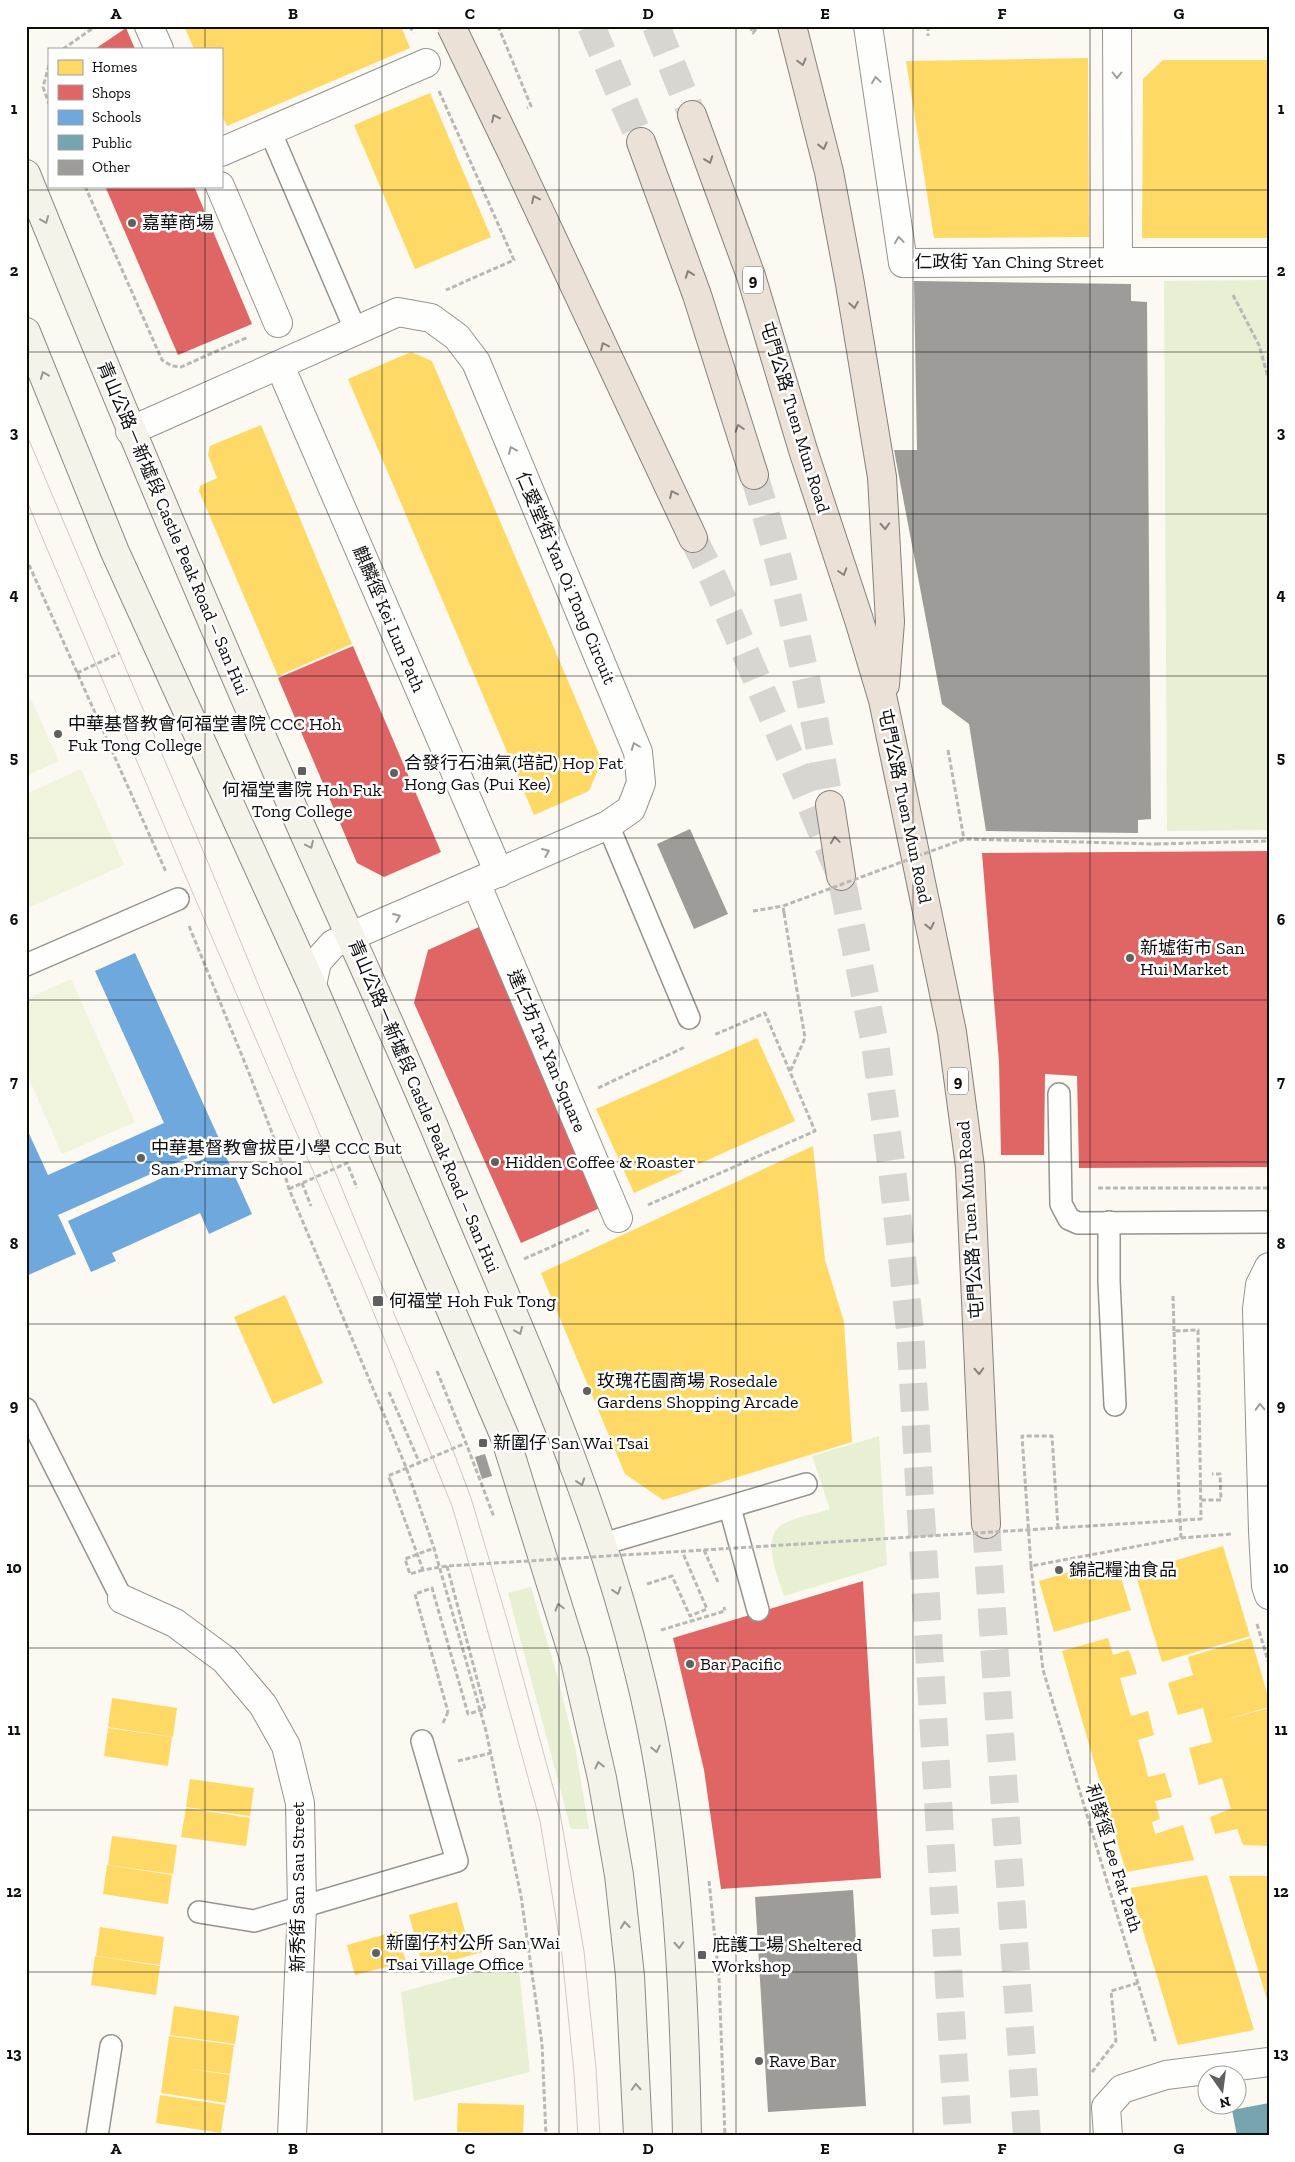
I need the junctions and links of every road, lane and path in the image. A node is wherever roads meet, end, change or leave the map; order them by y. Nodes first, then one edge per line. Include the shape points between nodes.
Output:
1 (96, 26) edge
2 (150, 26) edge
3 (410, 26) edge
4 (451, 26) edge
5 (498, 26) edge
6 (750, 26) edge
7 (758, 26) edge
8 (792, 26) edge
9 (868, 26) edge
10 (928, 26) edge
11 (1117, 26) edge
12 (928, 36) dead end
13 (64, 48) edge
14 (159, 48) edge
15 (426, 63) junction
16 (48, 68) edge
17 (48, 101) edge
18 (531, 106) dead end
19 (692, 115) tunnel mouth
20 (270, 131) junction
21 (641, 142) tunnel mouth
22 (222, 152) edge
23 (26, 174) edge
24 (86, 188) edge
25 (221, 188) edge
26 (1118, 262) junction
27 (1226, 262) junction
28 (1269, 262) edge
29 (442, 292) dead end
30 (278, 323) joint
31 (356, 331) junction
32 (26, 332) edge
33 (280, 366) junction
34 (1269, 381) edge
35 (130, 431) junction
36 (754, 475) tunnel mouth
37 (693, 538) tunnel mouth
38 (26, 558) edge
39 (120, 654) dead end
40 (77, 673) junction
41 (883, 700) junction
42 (948, 750) dead end
43 (1269, 793) edge
44 (830, 805) tunnel mouth
45 (1269, 809) edge
46 (608, 826) junction
47 (964, 839) junction
48 (1269, 840) edge
49 (841, 876) dead end
50 (487, 878) junction
51 (178, 899) junction
52 (783, 906) junction
53 (754, 911) dead end
54 (352, 936) junction
55 (26, 966) edge
56 (312, 985) junction
57 (689, 1018) dead end
58 (707, 1038) dead end
59 (690, 1045) dead end
60 (790, 1072) junction
61 (1059, 1094) dead end
62 (568, 1102) junction
63 (302, 1183) junction
64 (357, 1188) dead end
65 (1098, 1188) dead end
66 (1269, 1188) edge
67 (289, 1189) junction
68 (311, 1206) dead end
69 (618, 1218) junction
70 (1109, 1222) junction
71 (1269, 1222) edge
72 (518, 1262) dead end
73 (1269, 1267) edge
74 (1173, 1296) dead end
75 (1174, 1331) junction
76 (436, 1371) dead end
77 (389, 1392) dead end
78 (1115, 1405) dead end
79 (26, 1409) edge
80 (466, 1443) junction
81 (420, 1464) junction
82 (406, 1468) junction
83 (1212, 1474) dead end
84 (806, 1484) dead end
85 (1201, 1500) junction
86 (730, 1508) junction
87 (496, 1524) dead end
88 (986, 1524) tunnel mouth
89 (1058, 1528) junction
90 (1264, 1531) junction
91 (1180, 1538) junction
92 (603, 1544) junction
93 (434, 1548) junction
94 (704, 1550) junction
95 (682, 1552) junction
96 (508, 1560) dead end
97 (447, 1566) junction
98 (1031, 1566) junction
99 (510, 1569) dead end
100 (423, 1570) junction
101 (672, 1576) dead end
102 (717, 1580) dead end
103 (1269, 1595) edge
104 (122, 1599) joint
105 (758, 1610) dead end
106 (448, 1712) dead end
107 (422, 1741) dead end
108 (302, 1907) junction
109 (199, 1912) dead end
110 (1138, 1983) junction
111 (111, 2046) dead end
112 (1157, 2046) dead end
113 (1269, 2062) edge
114 (1093, 2080) dead end
115 (97, 2136) edge
116 (292, 2136) edge
117 (546, 2136) edge
118 (638, 2136) edge
119 (688, 2136) edge
120 (1108, 2136) edge

1 - 13 path
2 - 14 street
3 - 15 path
37 -> 4 highway, bridge
5 - 18 path
6 - 7 path via 753,33
8 -> 41 highway via 829,172 882,477 890,622
26 -> 9 street, 仁政街 Yan Ching Street via 903,263
10 - 12 path
11 -> 26 street, 仁政街 Yan Ching Street
15 - 20 street
15 - 29 path via 514,260
16 - 17 path via 43,86
19 -> 41 highway, 屯門公路 Tuen Mun Road / 9 via 751,276
20 - 22 street
20 - 31 lane
36 -> 21 highway via 697,295
23 -> 35 main road, 青山公路－新墟段 Castle Peak Road – San Hui
24 - 30 path via 162,360 181,367
25 - 30 street
26 - 27 street
27 - 28 street
27 - 34 path via 1225,279 1259,344
31 - 33 street, 仁愛堂街 Yan Oi Tong Circuit
46 -> 31 street, 仁愛堂街 Yan Oi Tong Circuit via 632,809 641,783 638,752 476,362 457,337 431,318 398,312
56 -> 32 main road via 115,552
33 - 35 street, 仁愛堂街 Yan Oi Tong Circuit
33 - 50 street, 麒麟徑 Kei Lun Path
35 -> 54 main road, 青山公路－新墟段 Castle Peak Road – San Hui via 279,777
38 - 40 path
39 - 40 path
40 - 51 path
41 -> 88 highway, 屯門公路 Tuen Mun Road / 9 via 952,1032 970,1167
42 - 47 path
43 - 45 path
49 -> 44 highway
50 -> 46 street, 仁愛堂街 Yan Oi Tong Circuit
46 - 57 lane
47 - 48 path, bridge via 1156,844
47 - 52 path, bridge
54 -> 50 street, 仁愛堂街 Yan Oi Tong Circuit
50 - 62 street, 達仁坊 Tat Yan Square
51 - 55 lane
51 - 67 path via 274,1138
52 - 53 path
52 - 60 path via 805,1038
54 - 56 street, 仁愛堂街 Yan Oi Tong Circuit via 333,944 318,962
54 -> 92 main road, 青山公路－新墟段 Castle Peak Road – San Hui via 566,1444
118 -> 56 main road via 630,1976 619,1875 602,1778 575,1661 505,1437
58 - 60 path via 765,1013
59 - 62 path
60 - 69 path via 815,1131
61 - 70 lane via 1060,1204 1069,1219 1078,1223
62 - 69 street, 達仁坊 Tat Yan Square
63 - 64 path via 347,1163
63 - 67 path
63 - 68 path
65 - 66 path
67 - 82 path
69 - 72 path
70 - 71 lane
70 - 78 lane
90 -> 73 street via 1257,1309 1260,1285
74 - 75 path
75 - 85 path, bridge via 1198,1330
75 - 91 path, bridge
76 - 80 path
77 - 81 path
79 - 104 lane
80 - 81 path
80 - 87 path
81 - 82 path
82 - 93 path
82 - 100 path, bridge via 388,1476
83 - 85 path via 1220,1474 1221,1500
84 - 86 lane
85 - 89 path, bridge via 1201,1519
86 - 92 lane
86 - 105 lane
89 - 94 path, bridge
89 - 98 path, 利發徑 Lee Fat Path via 1052,1436 1022,1436
90 - 91 path
90 - 103 street
91 - 98 path
92 -> 119 main road, 青山公路－新墟段 Castle Peak Road – San Hui via 639,1670 661,1772 674,1867
93 - 100 path via 405,1559 410,1574
93 - 117 path via 486,1731 521,1896 542,2044
94 - 95 path, bridge
94 - 102 path
95 - 97 path, bridge
95 - 101 path via 707,1609 690,1616
96 - 99 path
97 - 100 path, bridge
97 - 106 path, bridge via 485,1709 468,1714 432,1588 415,1594
98 - 110 path, 利發徑 Lee Fat Path via 1043,1670
104 - 108 street, 新秀街 San Sau Street via 175,1623 225,1660 263,1704 286,1746 300,1803
107 - 108 lane via 457,1861
108 - 109 lane via 254,1921
108 - 116 street, 新秀街 San Sau Street
110 - 112 path, 利發徑 Lee Fat Path
110 - 114 path via 1111,1991 1116,2041 1092,2070
111 - 115 lane
113 - 120 street via 1166,2075 1122,2089 1106,2107

